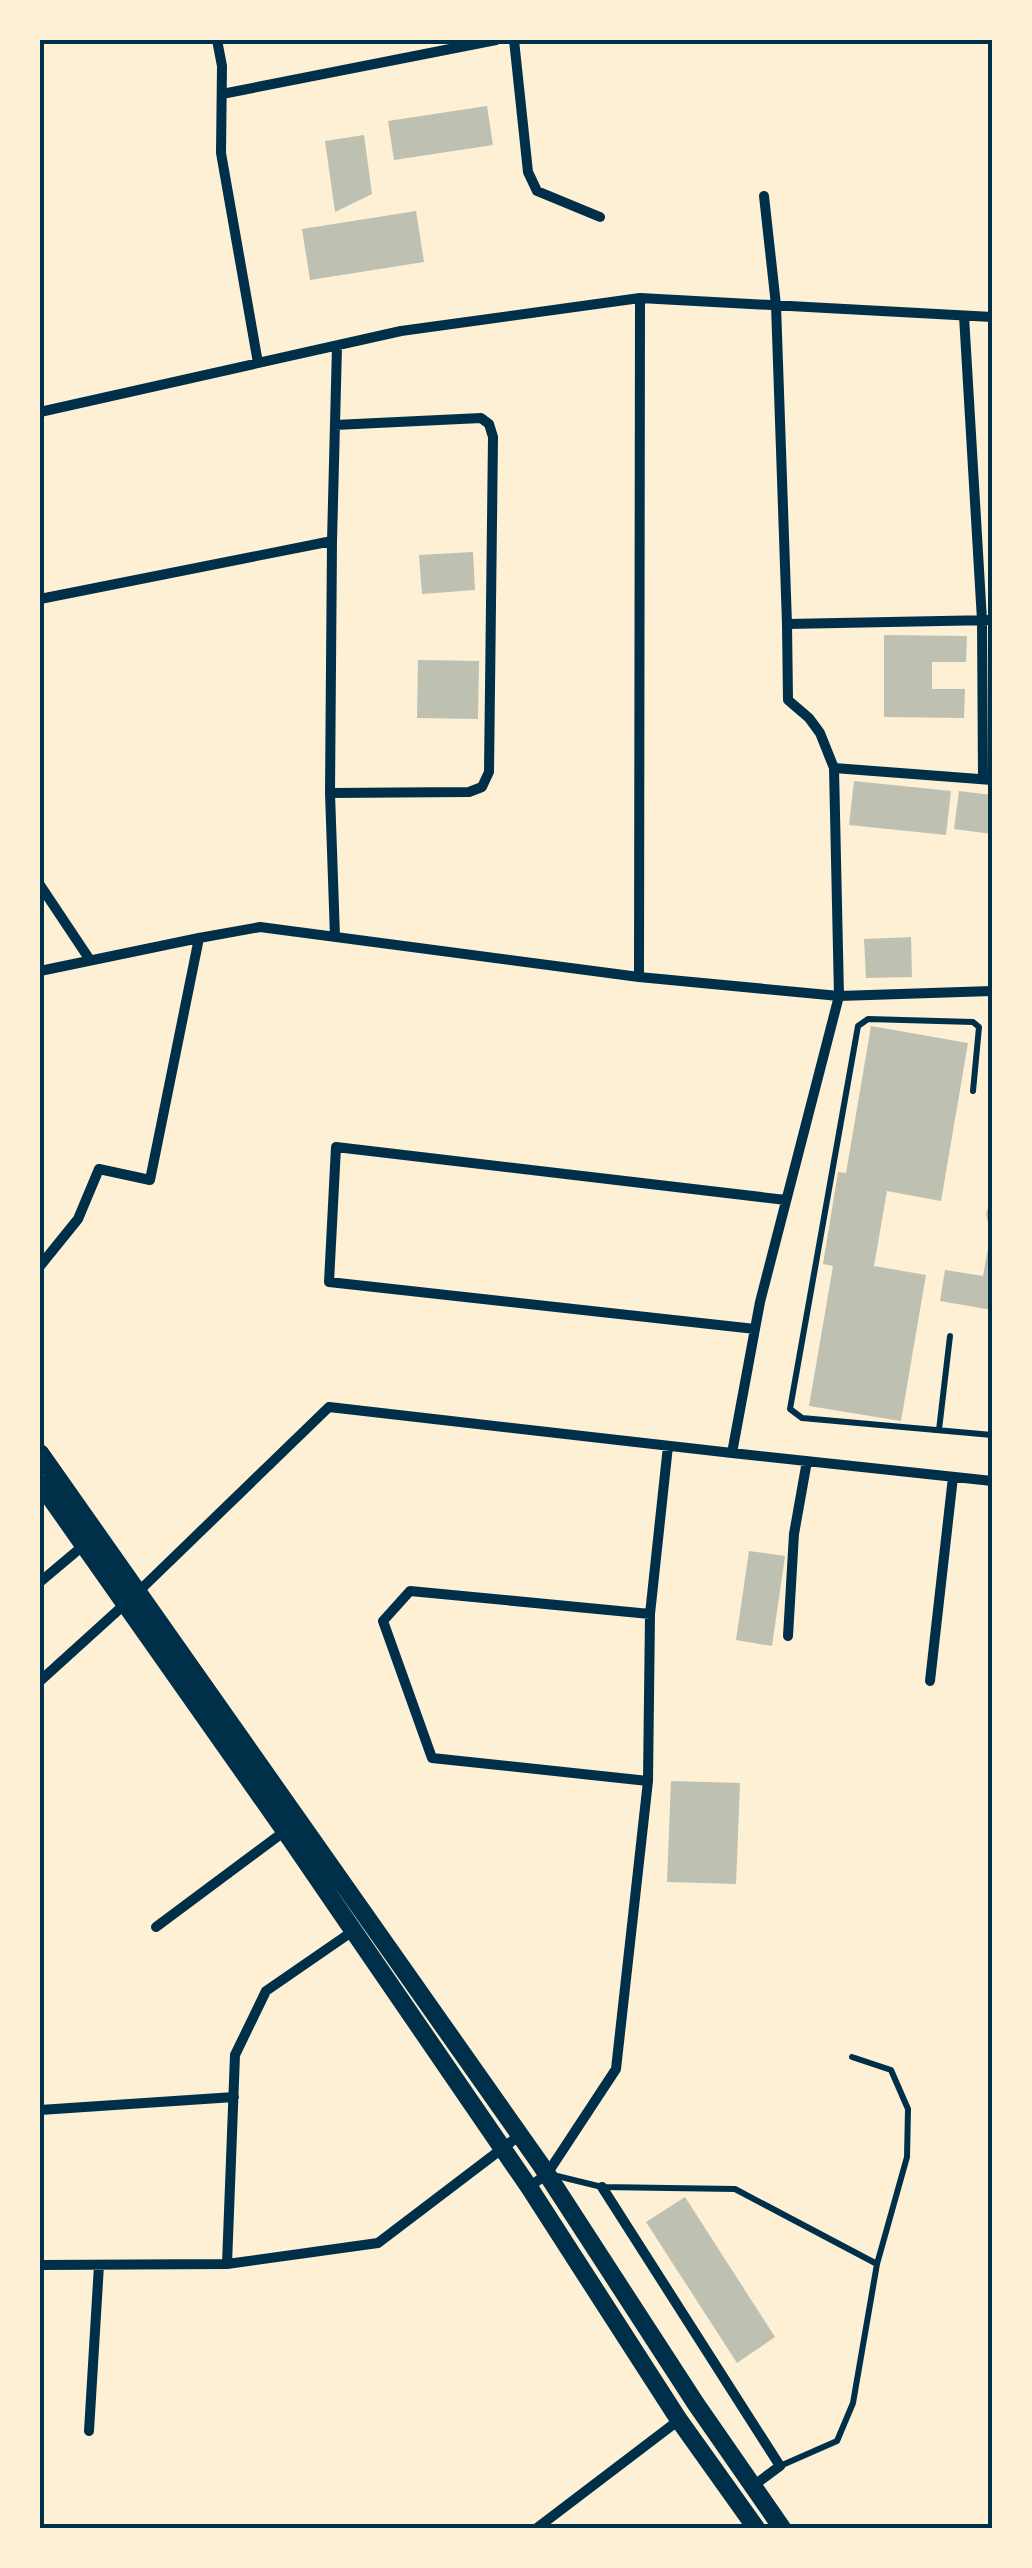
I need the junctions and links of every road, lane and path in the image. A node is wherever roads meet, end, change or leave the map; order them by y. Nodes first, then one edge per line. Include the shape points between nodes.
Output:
1 (217, 40) edge
2 (496, 40) edge
3 (514, 40) edge
4 (222, 94) junction
5 (764, 196) dead end
6 (600, 217) dead end
7 (640, 298) junction
8 (776, 305) junction
9 (964, 316) junction
10 (992, 318) edge
11 (337, 346) junction
12 (258, 364) junction
13 (40, 412) edge
14 (335, 425) junction
15 (332, 541) junction
16 (40, 599) edge
17 (987, 620) edge
18 (787, 624) junction
19 (834, 768) junction
20 (987, 779) edge
21 (330, 794) junction
22 (40, 885) edge
23 (335, 937) junction
24 (199, 938) junction
25 (90, 960) junction
26 (40, 971) edge
27 (639, 977) junction
28 (992, 991) edge
29 (840, 996) junction
30 (973, 1091) dead end
31 (786, 1200) junction
32 (40, 1266) edge
33 (756, 1329) junction
34 (950, 1336) dead end
35 (940, 1430) junction
36 (992, 1436) edge
37 (668, 1446) junction
38 (40, 1453) edge
39 (732, 1454) junction
40 (807, 1462) junction
41 (952, 1477) junction
42 (992, 1481) edge
43 (40, 1483) edge
44 (84, 1545) junction
45 (40, 1582) edge
46 (132, 1598) junction
47 (650, 1614) junction
48 (788, 1636) dead end
49 (40, 1681) edge
50 (930, 1682) dead end
51 (648, 1782) junction
52 (284, 1830) junction
53 (156, 1927) dead end
54 (353, 1931) junction
55 (852, 2057) dead end
56 (234, 2097) junction
57 (40, 2110) edge
58 (520, 2135) junction
59 (501, 2148) junction
60 (546, 2174) junction
61 (529, 2187) junction
62 (602, 2188) junction
63 (227, 2264) junction
64 (877, 2264) junction
65 (40, 2265) edge
66 (99, 2265) junction
67 (679, 2420) junction
68 (88, 2432) dead end
69 (780, 2466) junction
70 (753, 2486) junction
71 (537, 2528) edge
72 (756, 2528) edge
73 (782, 2528) edge

1 - 4 street
2 - 4 street
3 - 6 street via 528,172 537,191
4 - 12 street via 221,153
5 - 8 street
7 - 8 street
7 - 11 street
7 - 27 street
8 - 9 street
8 - 18 street
9 - 10 street
9 - 17 street
11 - 12 street
11 - 14 street
12 - 13 street
14 - 15 street
14 - 21 street via 481,418 493,437 488,772 482,787
15 - 16 street
15 - 21 street
17 - 18 street
17 - 20 street
18 - 19 street via 788,700 810,718
19 - 20 street
19 - 29 street
21 - 23 street
22 - 25 street
23 - 24 street via 260,927
23 - 27 street
24 - 25 street
24 - 32 street via 150,1180 98,1169 78,1219
25 - 26 street
27 - 29 street
28 - 29 street
29 - 31 street
30 - 35 lane via 979,1027 973,1022 868,1019 858,1026 790,1408 802,1418
31 - 33 street
31 - 33 street via 336,1146 329,1282
33 - 39 street
34 - 35 lane
35 - 36 lane
37 - 39 street
37 - 46 street via 329,1407
37 - 47 street
38 - 46 main road
39 - 40 street
40 - 41 street
40 - 48 street via 794,1534
41 - 42 street
41 - 50 street
43 - 44 main road
44 - 45 street
44 - 46 main road
46 - 49 street
46 - 52 main road
46 - 58 main road
47 - 51 street
47 - 51 street via 410,1591 383,1622 432,1758
51 - 60 street via 616,2070
52 - 53 street
52 - 54 main road
54 - 56 street via 266,1992 235,2055
54 - 59 main road
55 - 64 lane via 892,2070 908,2109 907,2157
56 - 57 street
56 - 63 street
58 - 59 street
58 - 60 main road
59 - 61 main road
59 - 63 street via 378,2243
60 - 61 street
60 - 62 lane
60 - 70 main road
61 - 67 main road
62 - 64 lane via 736,2189
62 - 69 street
63 - 66 street
64 - 69 lane via 853,2403 837,2440
65 - 66 street
66 - 68 street
67 - 71 street
67 - 72 main road
69 - 70 street
70 - 73 main road

